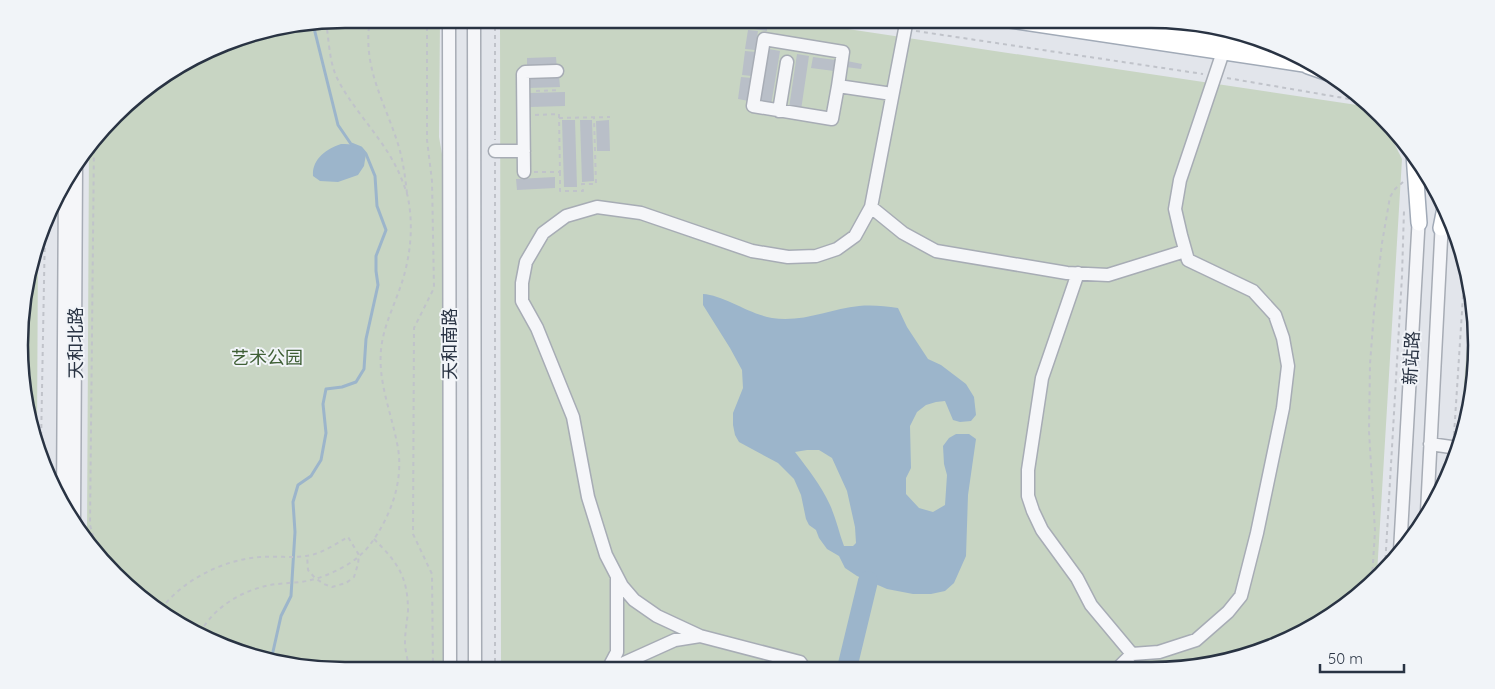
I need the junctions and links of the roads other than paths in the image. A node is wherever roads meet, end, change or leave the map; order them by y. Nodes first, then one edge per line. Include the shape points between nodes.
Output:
1 (449, 28) edge
2 (474, 28) edge
3 (905, 28) edge
4 (1063, 28) edge
5 (1151, 28) edge
6 (1248, 43) edge
7 (1224, 52) junction
8 (787, 62) dead end
9 (1297, 63) edge
10 (558, 72) dead end
11 (838, 86) junction
12 (892, 94) junction
13 (779, 111) junction
14 (495, 151) road end
15 (524, 151) junction
16 (1412, 165) edge
17 (524, 172) road end
18 (76, 176) edge
19 (1421, 180) edge
20 (65, 195) edge
21 (871, 207) junction
22 (1442, 220) edge
23 (1442, 221) edge
24 (1419, 223) junction
25 (1441, 228) junction
26 (1185, 250) junction
27 (1078, 273) junction
28 (1430, 444) junction
29 (1451, 447) edge
30 (63, 491) edge
31 (1428, 498) edge
32 (74, 510) edge
33 (1401, 539) edge
34 (618, 577) junction
35 (700, 636) junction
36 (1132, 654) junction
37 (450, 662) edge
38 (475, 662) edge
39 (612, 662) edge
40 (626, 662) edge
41 (800, 662) edge
42 (1124, 662) edge

1 - 37 street, 天和南路
2 - 38 street, 天和南路
3 - 12 street
4 - 7 main road
5 - 6 main road
7 - 9 main road
7 - 26 street via 1180,180 1175,208
8 - 13 street
10 - 15 street via 523,74
11 - 12 street
11 - 13 street via 832,119
11 - 13 street via 843,52 764,40 753,106
12 - 21 street
14 - 15 street
15 - 17 street
16 - 24 main road
18 - 32 street, 天和北路
19 - 24 street, 新站路
20 - 30 street, 天和北路
21 - 27 street via 903,233 936,251
21 - 34 street via 855,236 837,249 816,256 788,257 752,251 641,213 597,207 566,216 543,233 526,262 522,300 574,418 588,497 606,555
22 - 25 street, 新站路
23 - 25 main road
24 - 33 street, 新站路
25 - 28 street, 新站路
26 - 27 street via 1108,275
26 - 36 street via 1188,260 1252,292 1275,315 1288,366 1283,408 1241,596 1196,640 1159,652
27 - 36 street via 1042,378 1028,470 1028,496 1042,530 1077,578 1091,605
28 - 29 street
28 - 31 street, 新站路
34 - 35 street via 634,600 657,616
34 - 39 street via 617,652
35 - 40 street via 675,640
35 - 41 street
36 - 42 street

